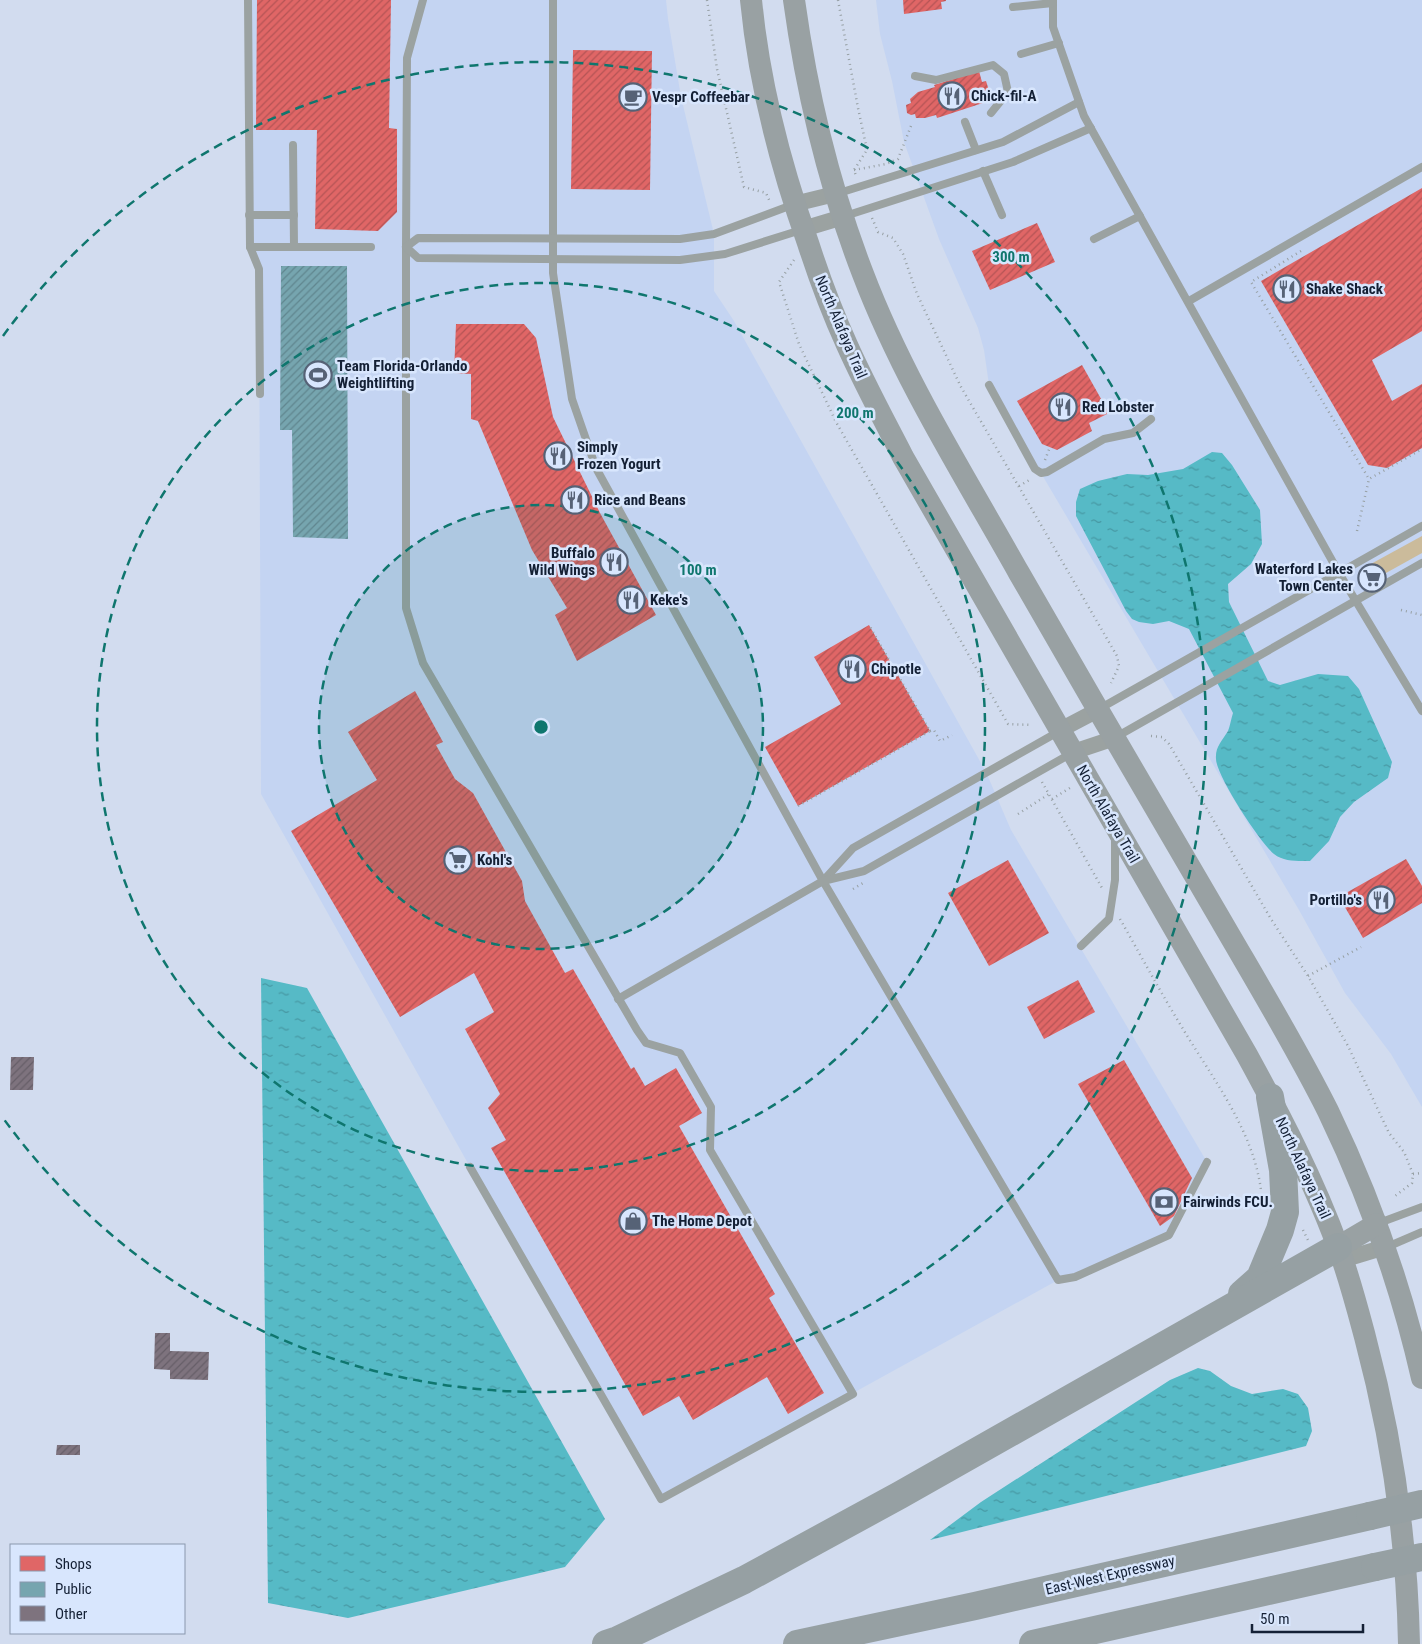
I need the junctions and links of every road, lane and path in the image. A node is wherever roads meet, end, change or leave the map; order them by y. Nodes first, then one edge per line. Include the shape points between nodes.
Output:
1 (248, 0) edge
2 (423, 0) edge
3 (553, 0) edge
4 (707, 0) edge
5 (750, 0) edge
6 (794, 0) edge
7 (838, 0) edge
8 (1053, 2) edge
9 (1013, 7) dead end
10 (1059, 43) junction
11 (1021, 54) dead end
12 (914, 76) dead end
13 (1079, 102) junction
14 (991, 113) dead end
15 (965, 122) dead end
16 (911, 126) dead end
17 (1090, 128) junction
18 (293, 145) dead end
19 (976, 150) junction
20 (1422, 167) edge
21 (854, 170) junction
22 (983, 172) junction
23 (860, 186) junction
24 (835, 194) junction
25 (785, 207) junction
26 (869, 209) junction
27 (294, 215) junction
28 (1002, 215) dead end
29 (249, 216) junction
30 (1140, 216) junction
31 (843, 217) junction
32 (795, 232) junction
33 (554, 238) junction
34 (1094, 239) dead end
35 (250, 247) junction
36 (294, 247) junction
37 (371, 247) dead end
38 (406, 247) junction
39 (1308, 247) dead end
40 (554, 259) junction
41 (1189, 301) junction
42 (989, 385) dead end
43 (260, 394) dead end
44 (1151, 419) dead end
45 (1422, 449) edge
46 (1369, 479) junction
47 (1422, 526) edge
48 (1357, 530) dead end
49 (1422, 563) edge
50 (1339, 573) junction
51 (1356, 601) junction
52 (1401, 610) dead end
53 (1422, 615) edge
54 (869, 625) dead end
55 (1111, 683) dead end
56 (1098, 710) junction
57 (1422, 711) edge
58 (1032, 724) dead end
59 (1060, 730) junction
60 (930, 731) junction
61 (952, 735) dead end
62 (1151, 736) dead end
63 (1115, 738) junction
64 (1073, 752) junction
65 (1042, 782) dead end
66 (1076, 784) dead end
67 (1048, 794) junction
68 (1052, 800) junction
69 (798, 806) dead end
70 (1018, 814) dead end
71 (1115, 826) junction
72 (870, 879) dead end
73 (823, 881) junction
74 (853, 889) dead end
75 (1111, 902) junction
76 (1081, 946) dead end
77 (1361, 947) dead end
78 (1308, 976) junction
79 (618, 999) junction
80 (1270, 1097) junction
81 (1207, 1162) dead end
82 (470, 1167) dead end
83 (1413, 1174) junction
84 (1422, 1174) edge
85 (1262, 1196) dead end
86 (1395, 1196) dead end
87 (1422, 1207) edge
88 (1377, 1224) junction
89 (1422, 1232) edge
90 (1385, 1247) junction
91 (1340, 1253) junction
92 (1220, 1314) junction
93 (1422, 1378) edge
94 (1422, 1504) edge
95 (1422, 1557) edge
96 (606, 1644) edge
97 (797, 1644) edge
98 (1033, 1644) edge
99 (1409, 1644) edge

1 - 29 lane
2 - 38 lane via 407,58
3 - 33 lane
4 - 25 path via 717,69 744,188 766,194
5 - 25 main road, North Alafaya Trail
6 - 24 main road via 819,137
7 - 21 path via 867,150
8 - 9 lane
8 - 10 lane via 1053,27
10 - 11 lane
10 - 13 lane
12 - 14 lane via 936,80 993,65 1004,74 1008,92
13 - 17 lane
13 - 19 lane via 1003,142
15 - 19 lane
16 - 21 path via 898,159
17 - 22 lane
17 - 30 lane
18 - 27 lane
19 - 23 lane
20 - 41 lane
21 - 23 path
22 - 26 lane
22 - 28 lane
23 - 24 lane
24 - 25 street
24 - 31 main road
25 - 32 main road, North Alafaya Trail
25 - 33 lane via 714,234 680,239
26 - 31 lane
26 - 55 path via 878,232 893,238 903,254 917,294 961,387 1117,656 1119,666
27 - 29 lane
27 - 36 lane
29 - 35 lane
30 - 34 lane
30 - 41 lane
31 - 32 street
31 - 56 main road via 864,276 913,383
32 - 40 lane via 725,254 680,260
32 - 58 path via 794,260 778,282 799,344 836,422 1008,724
32 - 59 main road, North Alafaya Trail via 822,283 872,398
33 - 38 lane via 418,238
33 - 40 lane
35 - 36 lane
35 - 43 lane via 259,269
36 - 37 lane
38 - 40 lane via 418,258
38 - 79 lane via 406,608 423,663
39 - 46 path via 1251,282
40 - 73 lane via 553,273 572,399 596,468
41 - 50 lane
42 - 44 lane via 1035,469 1041,473 1104,439 1132,433
45 - 46 path
46 - 48 path
47 - 50 lane
49 - 51 lane
50 - 51 lane
50 - 56 lane
51 - 57 lane
51 - 63 lane
52 - 53 path
54 - 60 path
56 - 59 street
56 - 63 main road
59 - 64 main road, North Alafaya Trail
59 - 73 lane via 853,848
60 - 61 path via 934,730 940,741
60 - 69 path
62 - 78 path via 1162,737 1169,744 1271,920
63 - 64 street
63 - 88 main road via 1302,1060
64 - 71 main road, North Alafaya Trail
64 - 73 lane via 864,871
65 - 67 path
66 - 68 path
67 - 68 path
67 - 70 path
68 - 75 path
71 - 75 lane
71 - 80 main road, North Alafaya Trail
72 - 74 path
73 - 79 lane
73 - 81 lane via 1058,1280 1075,1277 1169,1235
75 - 76 lane via 1109,919
75 - 85 path via 1250,1144
77 - 78 path
78 - 83 path via 1348,1046 1389,1134 1404,1152
79 - 82 lane via 646,1043 680,1053 711,1107 710,1150 853,1394 661,1499
80 - 91 main road, North Alafaya Trail via 1316,1193
80 - 92 highway via 1283,1170 1285,1212 1260,1278
83 - 84 path
83 - 86 path via 1412,1183
87 - 88 lane
88 - 90 main road
88 - 91 main road
89 - 90 lane
90 - 91 street
90 - 93 main road
91 - 92 highway
91 - 99 main road, North Alafaya Trail via 1363,1328 1387,1426 1404,1547
92 - 96 highway via 744,1580
94 - 97 highway, East-West Expressway, bridge
95 - 98 highway, bridge

